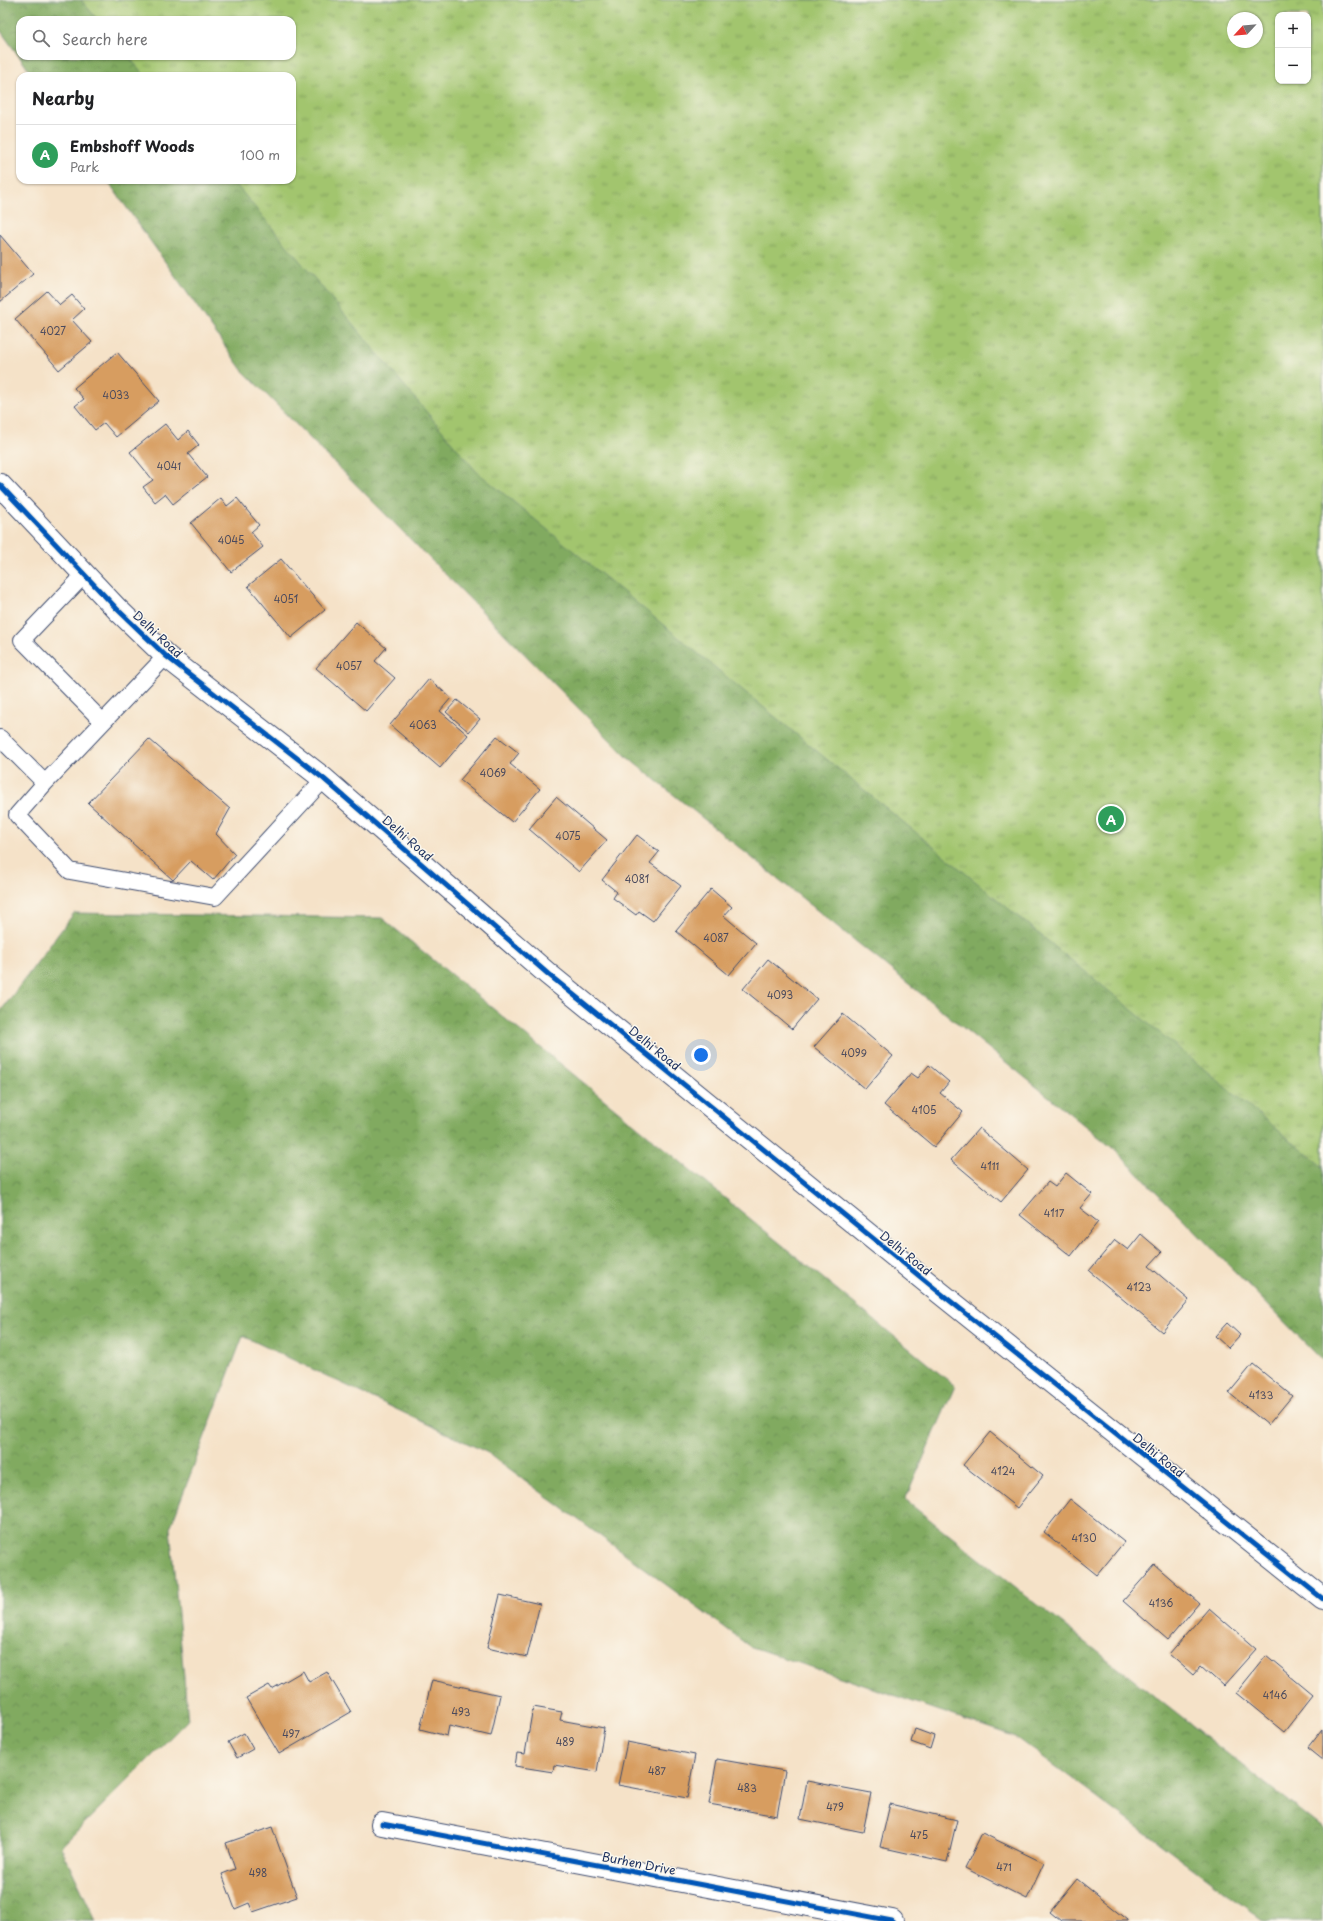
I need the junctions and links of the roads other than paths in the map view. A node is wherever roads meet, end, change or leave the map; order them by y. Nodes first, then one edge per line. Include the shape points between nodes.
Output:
1 (0, 485) edge
2 (84, 575) junction
3 (166, 656) junction
4 (103, 722) junction
5 (0, 738) edge
6 (324, 779) junction
7 (45, 783) junction
8 (1323, 1599) edge
9 (382, 1824) dead end
10 (892, 1921) edge

1 - 2 street, Delhi Road
2 - 3 street, Delhi Road
2 - 4 lane via 22,640
3 - 4 lane
3 - 6 street, Delhi Road
4 - 7 lane
5 - 7 lane
6 - 7 lane via 215,897 70,871 17,815
6 - 8 street, Delhi Road via 548,974
9 - 10 street, Burhen Drive

